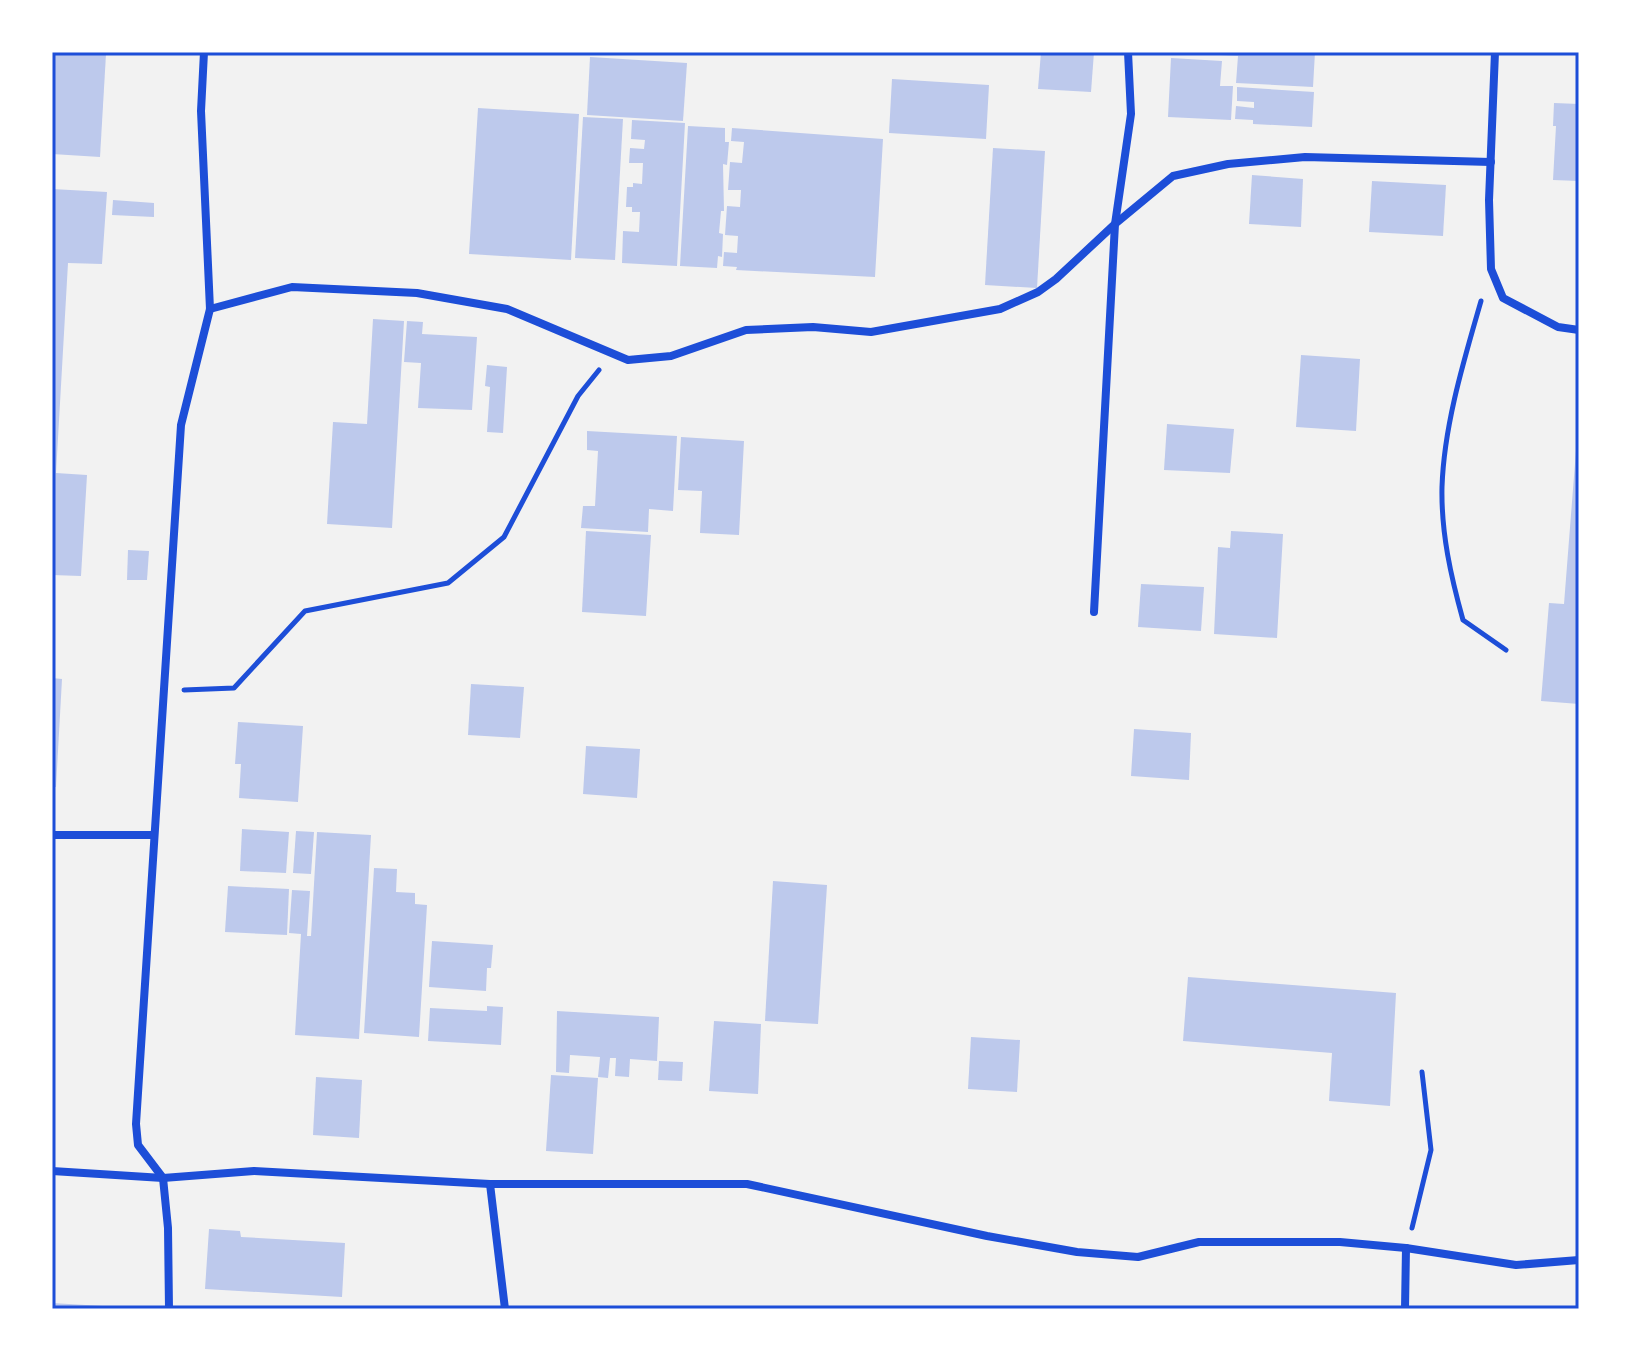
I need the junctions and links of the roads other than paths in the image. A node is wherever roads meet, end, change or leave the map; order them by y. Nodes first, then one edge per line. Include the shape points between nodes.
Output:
1 (204, 52) edge
2 (1128, 52) edge
3 (1495, 52) edge
4 (1491, 162) junction
5 (1115, 224) junction
6 (210, 309) junction
7 (1579, 330) edge
8 (1094, 612) dead end
9 (52, 835) edge
10 (152, 835) junction
11 (52, 1171) edge
12 (163, 1178) junction
13 (490, 1184) junction
14 (1406, 1248) junction
15 (1579, 1260) edge
16 (169, 1309) edge
17 (505, 1309) edge
18 (1405, 1309) edge

1 - 6 street via 201,111
2 - 5 street via 1131,114
3 - 4 street
4 - 5 street via 1305,157 1228,164 1173,176
4 - 7 street via 1491,269 1503,298 1558,327
5 - 6 street via 1056,279 1000,309 871,332 813,327 746,330 671,356 628,360 507,309 417,293 292,287
5 - 8 street
6 - 10 street via 181,425
9 - 10 street
10 - 12 street via 136,1124 138,1145
11 - 12 street
12 - 13 street via 254,1171
12 - 16 street
13 - 14 street via 747,1184 987,1236 1138,1257 1199,1242 1340,1242
13 - 17 street
14 - 15 street via 1516,1265
14 - 18 street

